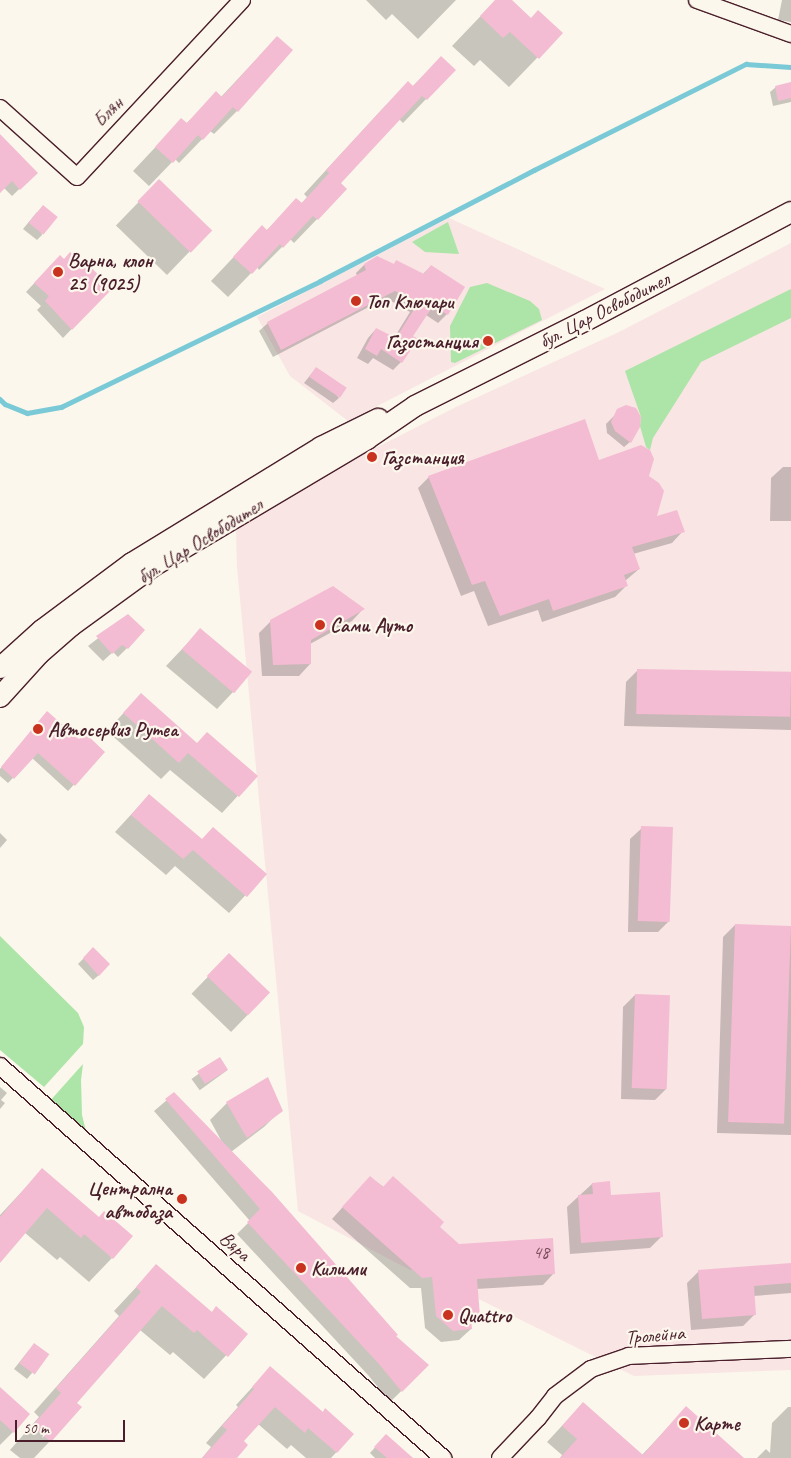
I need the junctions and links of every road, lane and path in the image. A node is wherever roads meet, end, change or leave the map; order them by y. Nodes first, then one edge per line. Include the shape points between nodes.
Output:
1 (242, 0) edge
2 (698, 0) edge
3 (791, 34) edge
4 (0, 108) edge
5 (791, 212) edge
6 (416, 406) junction
7 (0, 668) edge
8 (0, 696) edge
9 (0, 1066) edge
10 (791, 1349) edge
11 (443, 1458) edge
12 (500, 1458) edge

1 - 4 street, Блян via 76,177
2 - 3 street
5 - 6 main road, бул. Цар Освободител
6 - 7 main road, бул. Цар Освободител via 321,447 132,563 42,630
6 - 8 main road, бул. Цар Освободител via 367,439 154,565 65,632 19,673
9 - 11 street, Вяра
10 - 12 street, Тролейна via 629,1356 592,1368 555,1396

